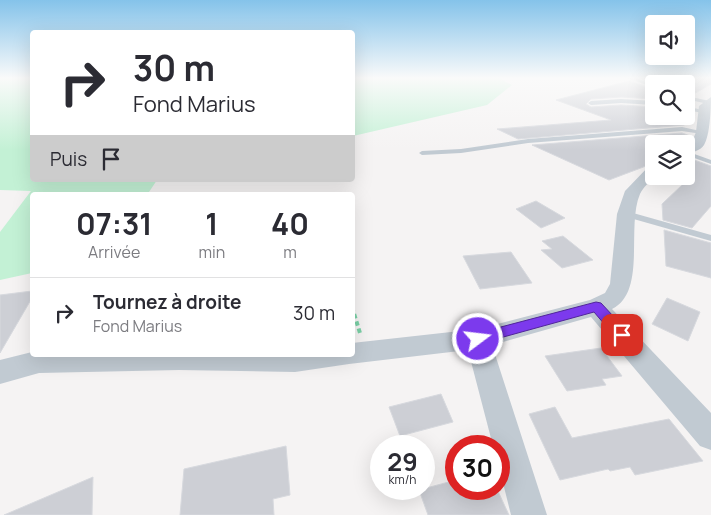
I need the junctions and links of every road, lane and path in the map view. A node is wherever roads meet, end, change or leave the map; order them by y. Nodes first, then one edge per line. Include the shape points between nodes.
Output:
1 (708, 104) edge
2 (695, 106) edge
3 (702, 132) junction
4 (695, 146) edge
5 (422, 153) dead end
6 (695, 155) edge
7 (711, 162) edge
8 (645, 178) edge
9 (626, 214) junction
10 (711, 238) edge
11 (596, 307) junction
12 (478, 339) junction
13 (355, 354) edge
14 (327, 357) edge
15 (0, 372) edge
16 (711, 435) edge
17 (529, 515) edge

1 - 2 lane
1 - 3 street
3 - 4 street
3 - 5 lane via 682,129 647,131
6 - 7 lane
8 - 9 street via 633,191
9 - 10 lane
9 - 11 street via 621,284 613,299
11 - 12 street
11 - 16 street
12 - 13 street
12 - 17 street
14 - 15 street via 295,361 39,362

